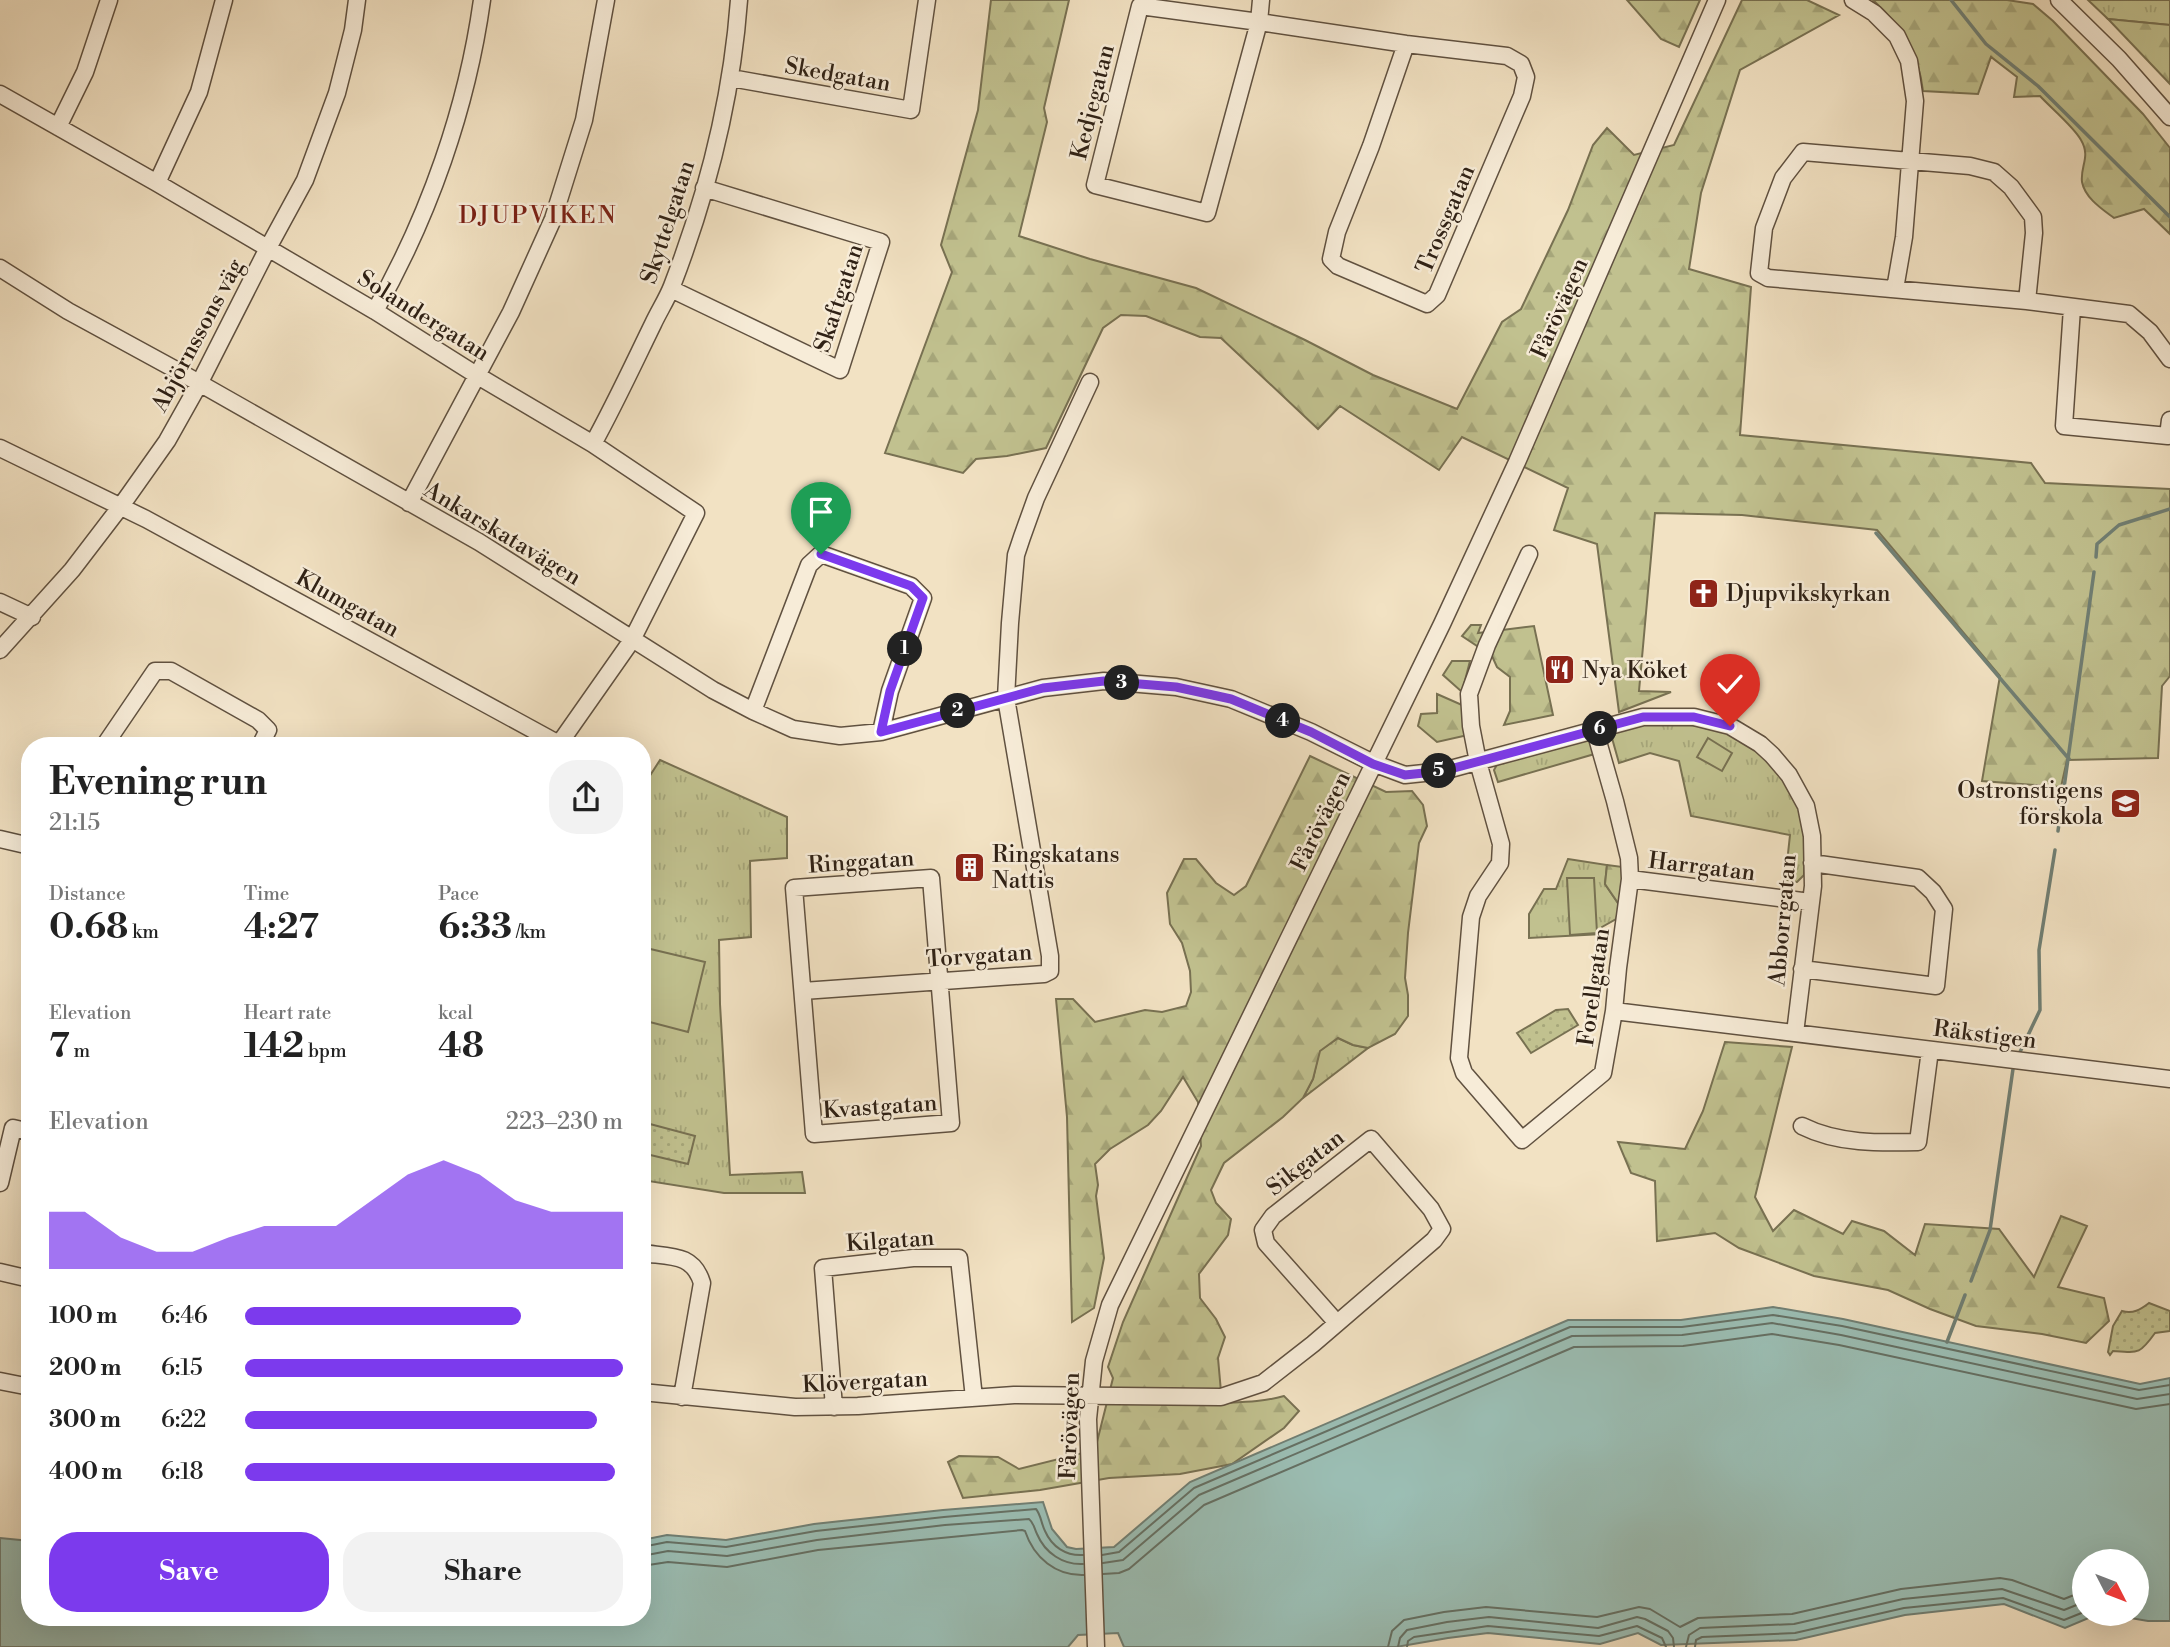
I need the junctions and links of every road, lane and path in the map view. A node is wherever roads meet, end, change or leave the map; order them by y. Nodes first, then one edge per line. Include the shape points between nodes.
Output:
1 (109, 0) edge
2 (224, 0) edge
3 (357, 0) edge
4 (482, 0) edge
5 (606, 0) edge
6 (738, 0) edge
7 (927, 0) edge
8 (1261, 0) edge
9 (1717, 0) edge
10 (1853, 0) edge
11 (2059, 0) edge
12 (1259, 22) junction
13 (1406, 44) junction
14 (731, 78) junction
15 (0, 94) edge
16 (2170, 117) edge
17 (58, 127) junction
18 (1910, 162) junction
19 (157, 183) junction
20 (705, 188) junction
21 (268, 248) junction
22 (0, 268) edge
23 (671, 289) junction
24 (1895, 289) junction
25 (2027, 302) junction
26 (2072, 308) junction
27 (375, 311) junction
28 (2170, 359) edge
29 (478, 376) junction
30 (1090, 382) dead end
31 (199, 384) junction
32 (2170, 420) edge
33 (593, 444) junction
34 (0, 448) edge
35 (409, 503) junction
36 (121, 506) junction
37 (1529, 554) dead end
38 (0, 602) edge
39 (32, 617) junction
40 (632, 640) junction
41 (0, 650) edge
42 (1006, 698) junction
43 (753, 711) junction
44 (1595, 731) junction
45 (881, 732) junction
46 (110, 737) edge
47 (264, 737) edge
48 (546, 737) edge
49 (564, 737) edge
50 (1478, 762) junction
51 (1373, 764) junction
52 (0, 839) edge
53 (21, 844) edge
54 (1812, 863) junction
55 (1630, 879) junction
56 (1810, 902) junction
57 (1802, 969) junction
58 (940, 981) junction
59 (803, 991) junction
60 (1614, 1011) junction
61 (1795, 1033) junction
62 (1930, 1050) junction
63 (2170, 1079) edge
64 (1802, 1126) dead end
65 (21, 1130) edge
66 (0, 1183) edge
67 (651, 1254) edge
68 (0, 1272) edge
69 (21, 1277) edge
70 (1338, 1323) junction
71 (0, 1381) edge
72 (21, 1385) edge
73 (651, 1393) edge
74 (1090, 1394) junction
75 (682, 1397) junction
76 (974, 1398) junction
77 (834, 1407) junction
78 (1096, 1646) edge

1 - 17 street via 85,72
2 - 19 street via 199,92
3 - 21 street, Abjörnssons väg via 337,93 305,180
4 - 27 street via 461,103 434,187
5 - 29 street via 584,120 553,219
6 - 14 street, Skyttelgatan
7 - 14 street, Skedgatan via 911,110
8 - 12 street, Kedjegatan
9 - 51 street, Fårövägen via 1517,462
10 - 18 street via 1897,36 1909,61 1915,101
11 - 16 street
12 - 12 street, Kedjegatan via 1207,213 1095,185 1140,6
12 - 13 street, Trossgatan
13 - 13 street, Trossgatan via 1507,56 1521,64 1526,77 1443,282 1427,304 1331,259
14 - 20 street, Skyttelgatan
15 - 17 street, Solandergatan
17 - 19 street, Solandergatan
18 - 24 street
18 - 24 street via 1803,152 1783,178 1764,228 1759,273 1768,278
18 - 25 street via 1970,166 1994,172 2011,187 2033,217
19 - 21 street, Solandergatan
20 - 23 street, Skyttelgatan
20 - 23 street, Skaftgatan via 881,242 840,370
21 - 27 street, Solandergatan
21 - 31 street, Abjörnssons väg
22 - 31 street, Ankarskatavägen
23 - 33 street, Skyttelgatan
24 - 25 street
25 - 26 street
26 - 28 street via 2129,314
26 - 32 street via 2064,426 2168,436
27 - 29 street, Solandergatan
29 - 33 street, Solandergatan
29 - 35 street
30 - 42 street via 1035,498 1016,555
31 - 35 street, Ankarskatavägen
31 - 36 street, Abjörnssons väg via 167,441
33 - 40 street, Solandergatan via 696,513
34 - 36 street, Klumgatan
35 - 40 street, Ankarskatavägen
36 - 39 street, Abjörnssons väg
36 - 48 street, Klumgatan
37 - 50 street via 1469,694
38 - 39 street
39 - 41 street, Abjörnssons väg
40 - 43 street, Ankarskatavägen
40 - 49 street, Klumgatan
42 - 45 street, Ankarskatavägen
42 - 51 street, Ankarskatavägen via 1043,688 1104,681 1176,687 1231,699
42 - 58 street, Torvgatan via 1050,971
43 - 45 street, Ankarskatavägen via 793,729 839,736
43 - 45 street via 809,565 821,554 911,586 923,598 890,691
44 - 50 street, Abborrgatan
44 - 54 street, Abborrgatan via 1643,717 1694,717 1730,726 1760,744 1789,775 1806,806
44 - 55 street, Forellgatan via 1629,858
46 - 47 street via 155,671 171,671 258,720 268,730
50 - 51 street, Abborrgatan via 1405,775
50 - 60 street, Forellgatan via 1501,844 1500,863 1478,896 1471,917 1459,1035 1464,1073 1522,1140 1603,1073
51 - 74 street, Fårövägen via 1110,1305
52 - 53 street
54 - 56 street, Abborrgatan
54 - 57 street via 1918,878 1944,909 1936,986
55 - 56 street, Harrgatan
55 - 60 street, Forellgatan
56 - 57 street, Abborrgatan
57 - 61 street, Abborrgatan
58 - 59 street, Torvgatan
58 - 59 street, Ringgatan via 931,878 794,888
58 - 59 street, Kvastgatan via 951,1123 814,1134
60 - 61 street, Räkstigen
61 - 62 street, Räkstigen
62 - 63 street, Räkstigen
62 - 64 street via 1918,1142 1868,1143 1818,1134
65 - 66 street via 13,1128
67 - 75 street via 687,1260 698,1269 702,1283
68 - 69 street
70 - 70 street, Sikgatan via 1442,1229 1431,1209 1371,1139 1273,1216 1263,1230 1266,1243
70 - 74 street, Sikgatan via 1263,1382 1221,1397
71 - 72 street
73 - 75 street, Klövergatan
74 - 76 street, Klövergatan
74 - 78 street, Fårövägen
75 - 77 street, Klövergatan
76 - 77 street, Klövergatan
76 - 77 street, Kilgatan via 959,1258 913,1258 822,1268

